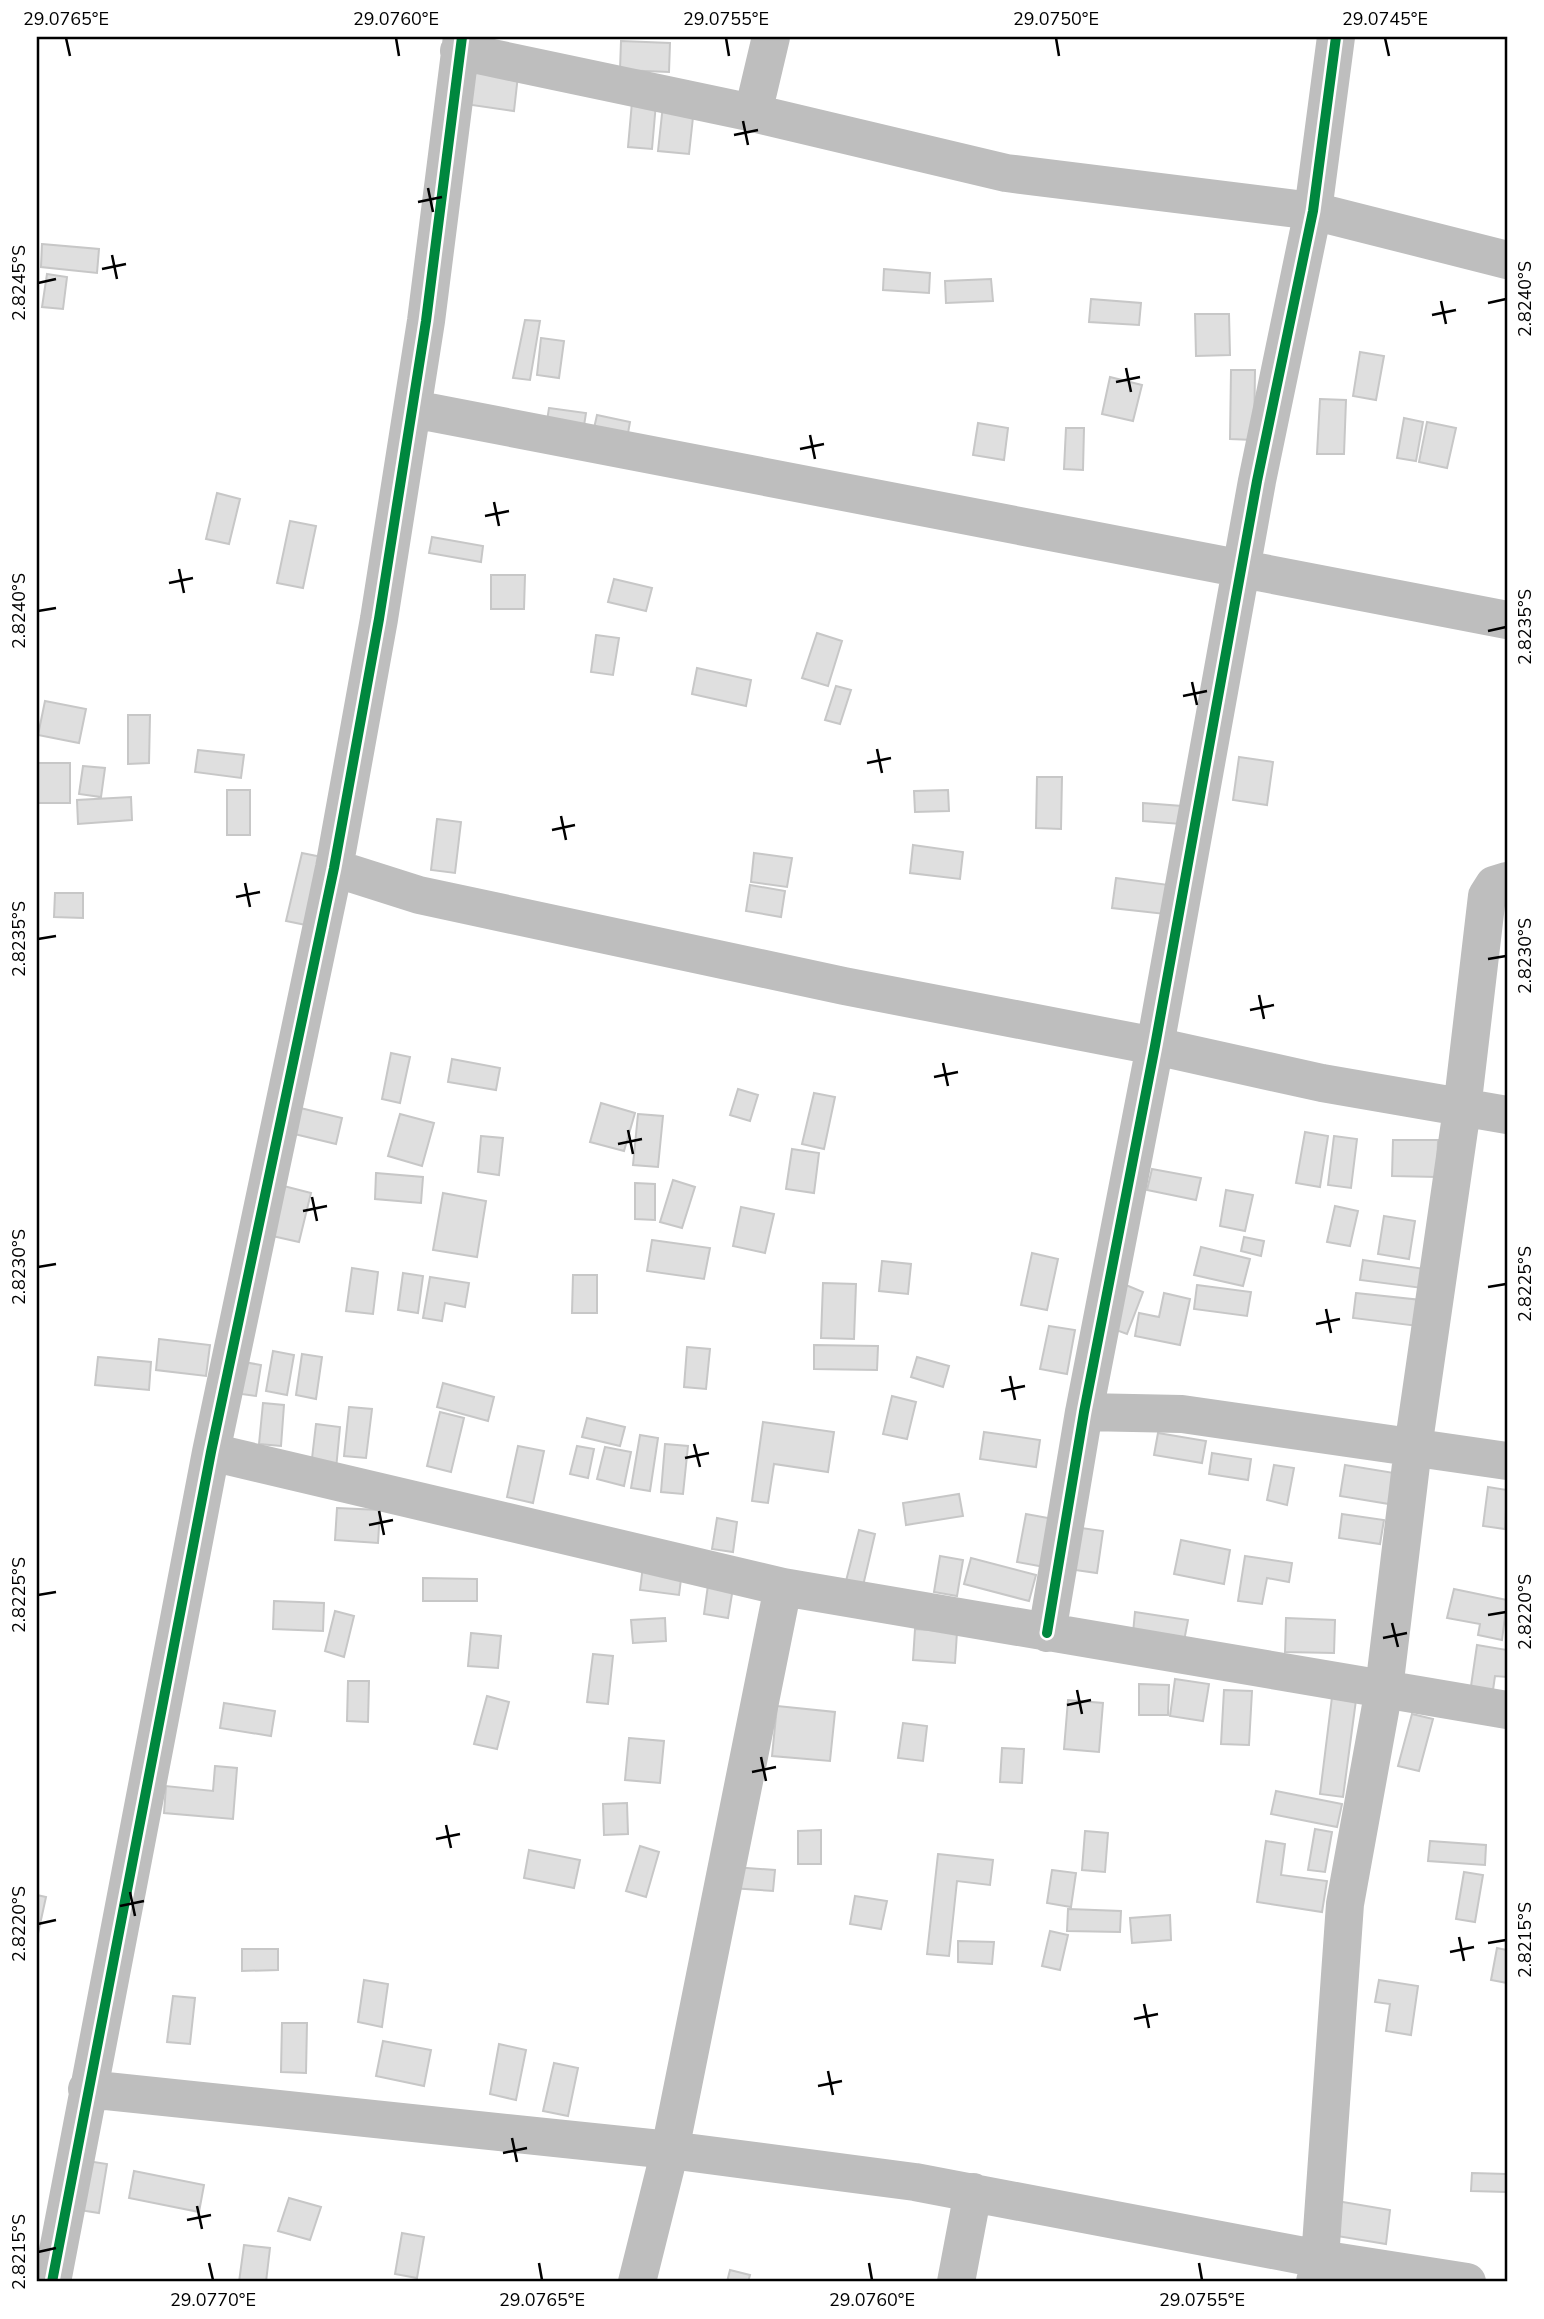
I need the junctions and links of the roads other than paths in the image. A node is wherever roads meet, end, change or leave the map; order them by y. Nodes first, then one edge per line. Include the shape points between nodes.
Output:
1 (771, 37) edge
2 (1336, 37) edge
3 (460, 44) edge
4 (753, 113) junction
5 (1313, 211) junction
6 (1507, 260) edge
7 (413, 410) junction
8 (1243, 568) junction
9 (1507, 621) edge
10 (334, 868) junction
11 (1507, 881) edge
12 (1155, 1046) junction
13 (1462, 1109) junction
14 (1507, 1115) edge
15 (1084, 1412) junction
16 (1413, 1448) junction
17 (211, 1452) junction
18 (1507, 1461) edge
19 (783, 1587) junction
20 (1047, 1633) junction
21 (1384, 1689) junction
22 (1507, 1710) edge
23 (87, 2089) junction
24 (670, 2150) junction
25 (973, 2192) junction
26 (1318, 2271) edge
27 (52, 2282) edge
28 (636, 2282) edge
29 (956, 2282) edge
30 (1467, 2282) edge

1 - 4 street
2 - 5 street
3 - 4 street
3 - 7 street
4 - 5 street via 1006,173
5 - 6 street
5 - 8 street
7 - 8 street
7 - 10 street
8 - 9 street
8 - 12 street
10 - 12 street via 433,898 844,986
10 - 17 street
11 - 13 street via 1494,885 1487,896
12 - 13 street
12 - 15 street
13 - 14 street
13 - 16 street
15 - 16 street via 1182,1414
15 - 20 street
16 - 18 street
16 - 21 street
17 - 19 street
17 - 23 street
19 - 20 street
19 - 24 street
20 - 21 street
21 - 22 street
21 - 26 street via 1345,1904
23 - 24 street
23 - 27 street
24 - 25 street
24 - 28 street
25 - 26 street
25 - 29 street
26 - 30 street

